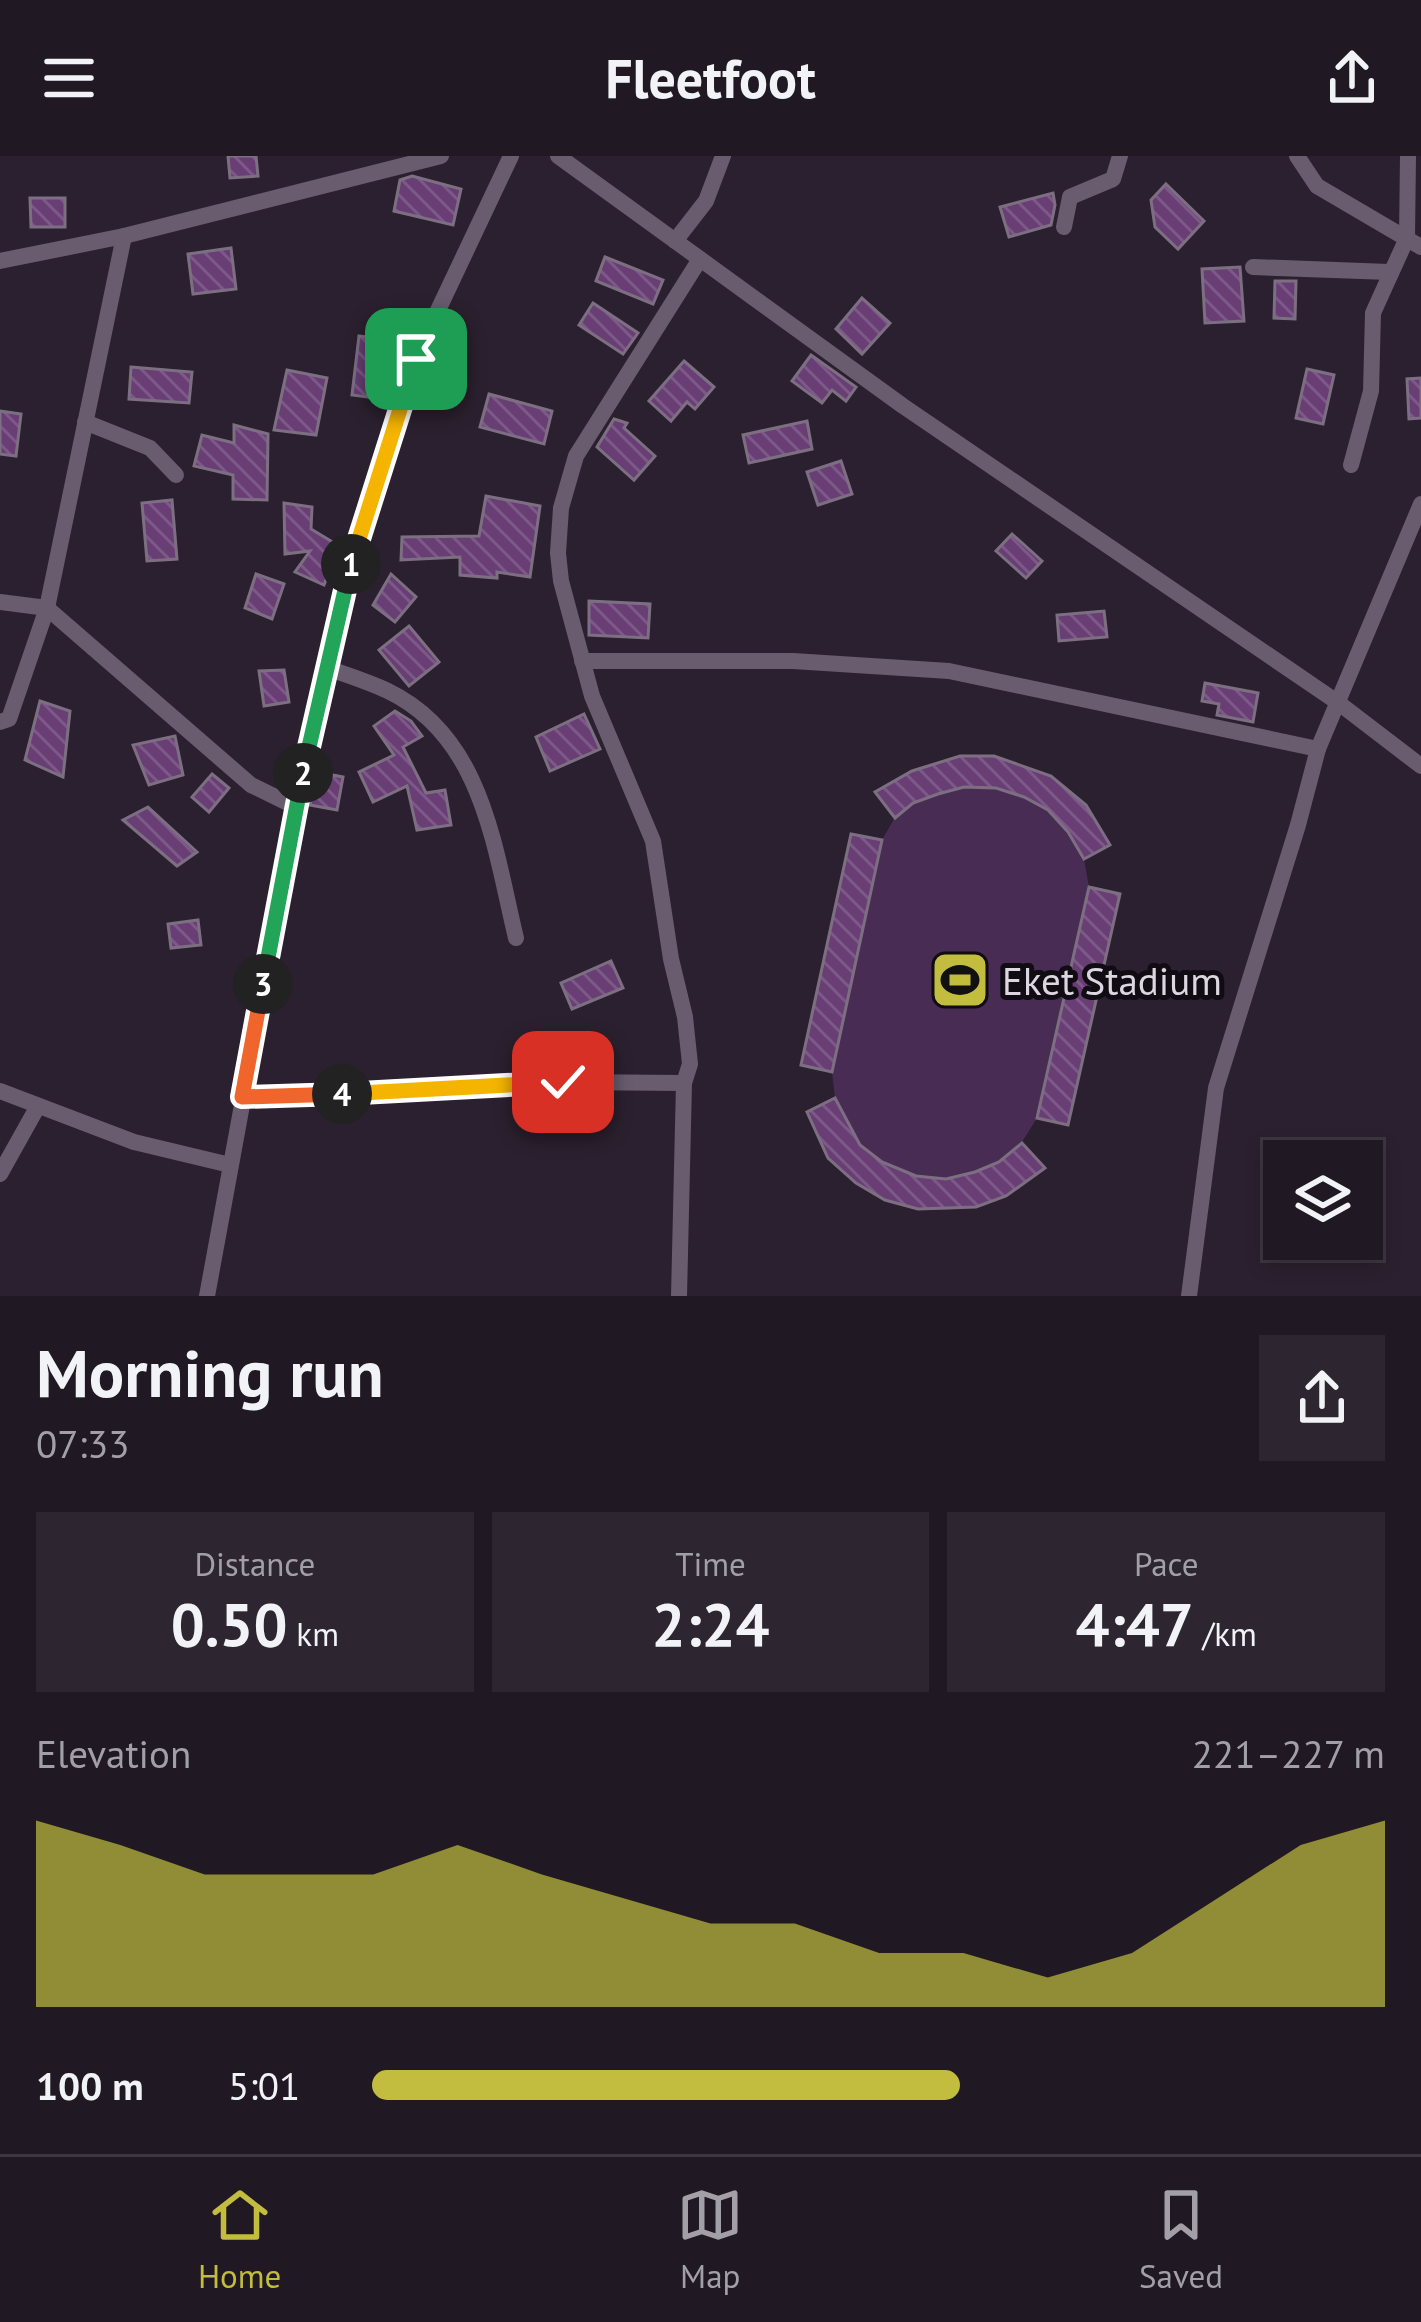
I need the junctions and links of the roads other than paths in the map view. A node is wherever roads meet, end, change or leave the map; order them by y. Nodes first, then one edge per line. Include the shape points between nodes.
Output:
1 (441, 156) edge
2 (511, 156) edge
3 (557, 156) edge
4 (724, 156) edge
5 (1120, 156) edge
6 (1297, 156) edge
7 (1408, 156) edge
8 (1064, 227) dead end
9 (124, 236) junction
10 (675, 241) junction
11 (1414, 243) edge
12 (700, 259) junction
13 (0, 261) edge
14 (1253, 267) dead end
15 (1389, 272) junction
16 (86, 422) junction
17 (1351, 465) dead end
18 (176, 475) dead end
19 (1421, 504) edge
20 (0, 602) edge
21 (47, 608) junction
22 (582, 661) junction
23 (327, 668) junction
24 (1340, 704) junction
25 (0, 722) edge
26 (1318, 749) junction
27 (1421, 766) edge
28 (296, 806) junction
29 (516, 938) dead end
30 (684, 1083) junction
31 (0, 1090) edge
32 (242, 1097) junction
33 (38, 1106) junction
34 (230, 1165) junction
35 (0, 1174) edge
36 (207, 1296) edge
37 (679, 1296) edge
38 (1189, 1296) edge

1 - 9 street
2 - 23 street via 416,359 357,536
3 - 10 street
4 - 10 street via 706,201
5 - 8 street via 1113,179 1070,197
6 - 11 street via 1317,186
7 - 11 street
9 - 13 street
9 - 16 street
10 - 12 street
11 - 15 street
12 - 22 street via 576,456 558,553
12 - 24 street
14 - 15 street
15 - 17 street via 1373,313 1371,391
16 - 18 street via 150,448
16 - 21 street
19 - 24 street
20 - 21 street
21 - 25 street via 17,704
21 - 28 street via 251,785
22 - 26 street via 949,671
22 - 30 street via 653,841 685,1017
23 - 28 street
23 - 29 street via 391,692 453,747 482,796
24 - 26 street
24 - 27 street
26 - 38 street via 1216,1088
28 - 32 street
30 - 32 street
30 - 37 street
31 - 33 street
32 - 34 street
33 - 34 street via 134,1142
33 - 35 street
34 - 36 street

